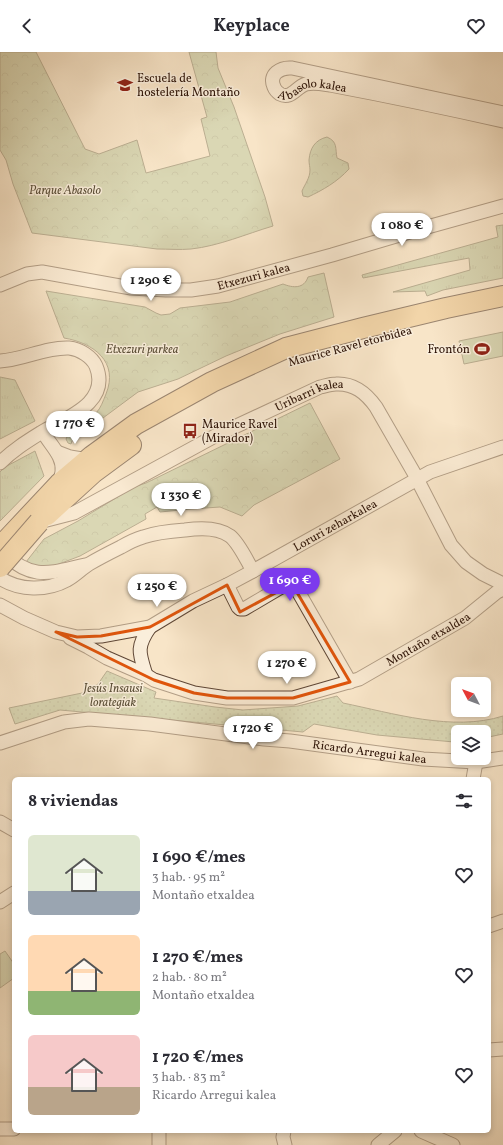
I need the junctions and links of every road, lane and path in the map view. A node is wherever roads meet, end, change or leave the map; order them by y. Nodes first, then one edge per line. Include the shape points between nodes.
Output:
1 (503, 112) edge
2 (503, 121) edge
3 (503, 206) edge
4 (0, 285) edge
5 (503, 296) edge
6 (503, 310) edge
7 (0, 361) edge
8 (43, 432) junction
9 (503, 447) edge
10 (13, 451) junction
11 (57, 452) junction
12 (0, 455) edge
13 (88, 460) junction
14 (0, 463) edge
15 (418, 480) junction
16 (59, 484) junction
17 (35, 517) junction
18 (0, 547) edge
19 (0, 550) edge
20 (89, 564) junction
21 (0, 566) edge
22 (253, 571) junction
23 (0, 578) edge
24 (503, 584) edge
25 (227, 585) junction
26 (503, 589) edge
27 (0, 606) edge
28 (150, 627) junction
29 (56, 632) junction
30 (146, 675) junction
31 (350, 682) junction
32 (0, 743) edge
33 (503, 758) edge
34 (491, 760) edge
35 (451, 761) edge
36 (475, 765) edge
37 (473, 777) edge
38 (0, 822) edge
39 (12, 829) edge
40 (12, 894) edge
41 (0, 902) edge
42 (503, 921) edge
43 (491, 925) edge
44 (503, 1049) edge
45 (491, 1050) edge
46 (0, 1129) edge
47 (12, 1129) edge
48 (159, 1133) edge
49 (284, 1133) edge
50 (393, 1133) edge
51 (426, 1133) edge
52 (159, 1145) edge
53 (285, 1145) edge
54 (378, 1145) edge
55 (453, 1145) edge

1 - 2 street, Abasolo kalea via 286,67 276,72 272,80 275,90 285,96 308,84 324,84
3 - 4 street, Etxezuri kalea via 211,287 191,290 131,288 42,272 27,274
5 - 13 main road, Maurice Ravel etorbidea via 286,348 212,382 136,424
6 - 17 main road, Maurice Ravel etorbidea via 323,351 243,380 172,417 141,437
7 - 8 street via 70,348 89,357 95,364 98,384 91,402 73,416
8 - 10 street
8 - 11 street
9 - 15 street, Loruri zeharkalea via 430,472
10 - 12 street
10 - 14 street
11 - 13 street
11 - 16 street via 62,471
13 - 16 main road, Maurice Ravel etorbidea
15 - 17 street, Uribarri kalea via 370,398 352,387 335,384 320,387 215,436 74,513
15 - 22 street, Loruri zeharkalea
15 - 24 street, Uribarri kalea via 451,545 466,562
16 - 17 main road, Maurice Ravel etorbidea
17 - 18 main road, Maurice Ravel etorbidea
17 - 21 main road, Maurice Ravel etorbidea, bridge
19 - 20 street via 13,563 35,572 52,572
20 - 22 street via 144,536 193,529 224,532 243,553
20 - 23 street via 66,581 50,586 32,588 9,584
22 - 25 street, Loruri zeharkalea
25 - 28 street, Loruri zeharkalea via 193,601
25 - 31 street via 240,609 288,583 295,586
26 - 31 street, Montaño etxaldea via 465,618
27 - 29 street, Loruri zeharkalea
28 - 29 street, Loruri zeharkalea via 101,636 77,637
28 - 30 street via 140,647 140,658
29 - 30 street, Montaño etxaldea
30 - 31 street, Montaño etxaldea via 154,680 194,692 227,698 293,698
32 - 35 street, Ricardo Arregui kalea via 64,722 89,719
33 - 34 street, Ricardo Arregui kalea
36 - 37 street
38 - 39 street
40 - 41 street
42 - 43 street
44 - 45 street
46 - 47 street
48 - 52 street
49 - 53 street
50 - 54 street
51 - 55 street

